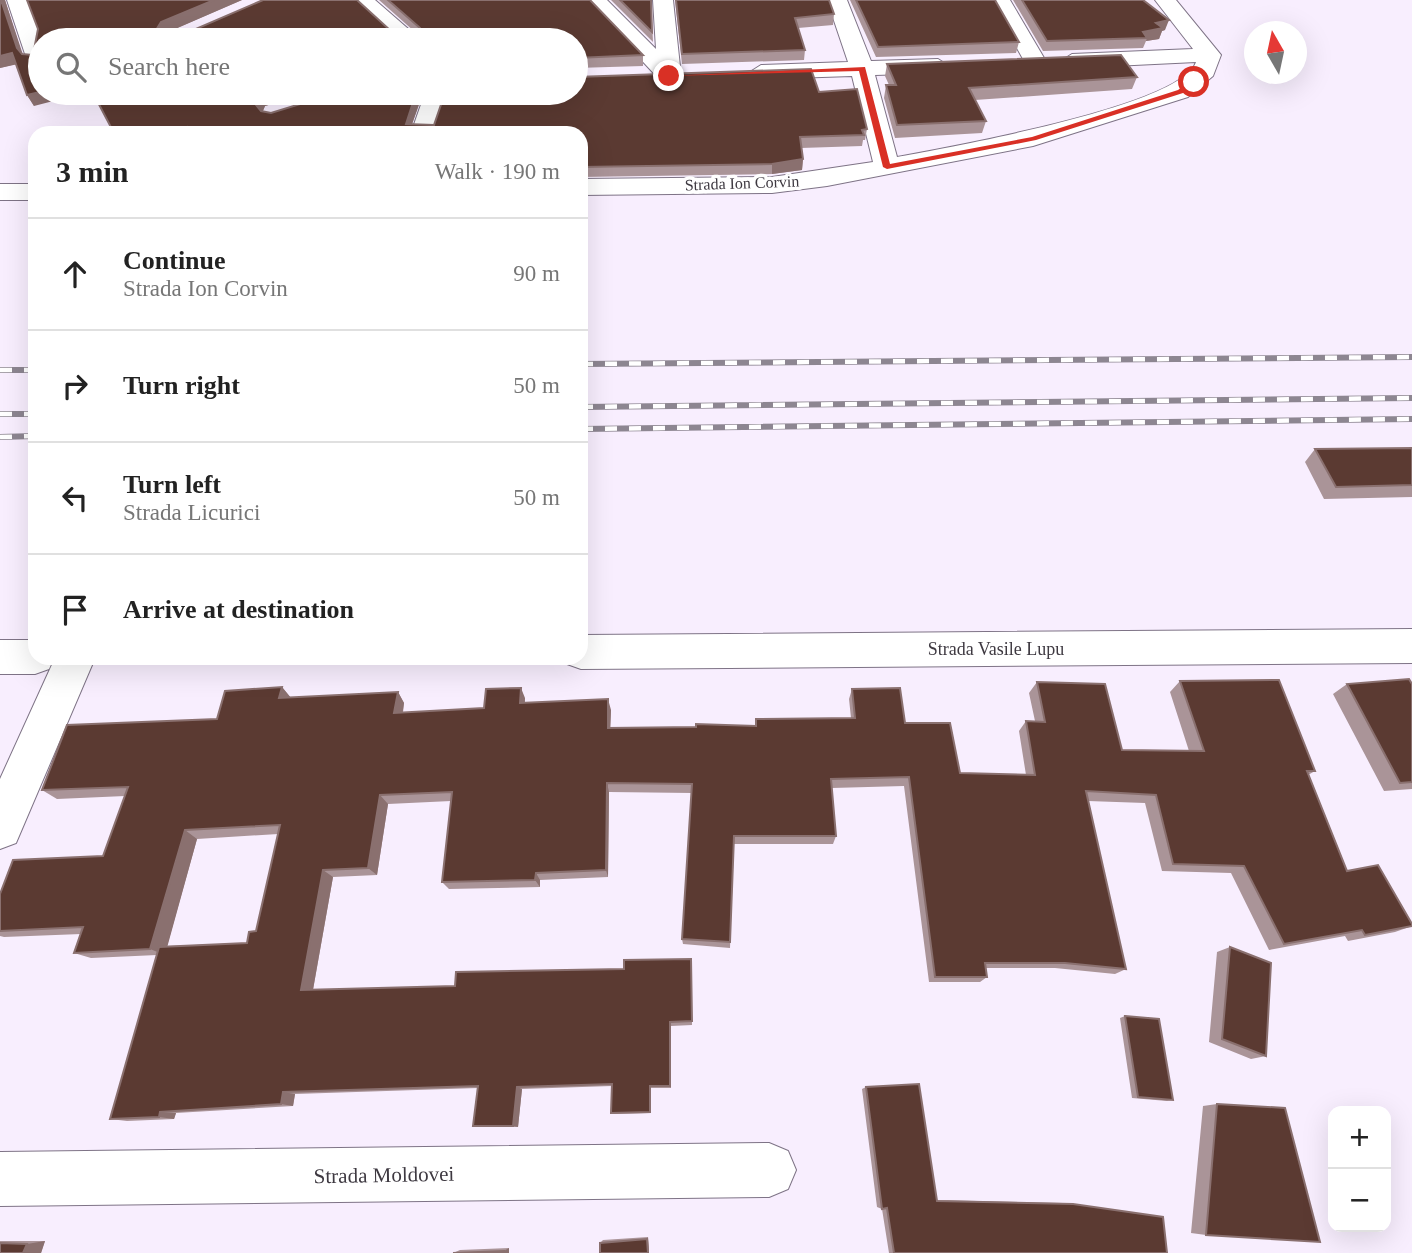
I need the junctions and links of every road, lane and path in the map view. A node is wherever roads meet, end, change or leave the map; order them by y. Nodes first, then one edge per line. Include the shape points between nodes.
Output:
1 (17, 0) edge
2 (362, 0) edge
3 (595, 0) edge
4 (663, 0) edge
5 (837, 0) edge
6 (1000, 0) edge
7 (1165, 0) edge
8 (396, 28) edge
9 (28, 31) edge
10 (1210, 55) junction
11 (1036, 63) junction
12 (1009, 64) edge
13 (956, 65) edge
14 (862, 69) junction
15 (738, 73) edge
16 (697, 75) edge
17 (643, 76) edge
18 (669, 76) junction
19 (433, 105) edge
20 (425, 126) edge
21 (887, 167) junction
22 (588, 187) edge
23 (0, 192) edge
24 (28, 192) edge
25 (1412, 646) edge
26 (588, 652) edge
27 (0, 657) edge
28 (28, 657) edge
29 (72, 665) edge
30 (0, 828) edge
31 (769, 1170) dead end
32 (0, 1179) edge

1 - 9 street
2 - 8 street
3 - 18 street
4 - 18 street
5 - 14 street
6 - 11 street
7 - 10 street
10 - 11 street
10 - 21 street, Strada Ion Corvin via 1205,71 1180,92 1033,139
11 - 12 street
13 - 14 street
14 - 15 street
14 - 21 street
16 - 18 street
17 - 18 street
19 - 20 street
21 - 22 street, Strada Ion Corvin via 772,185
23 - 24 street
25 - 26 street, Strada Vasile Lupu
27 - 28 street
29 - 30 street
31 - 32 street, Strada Moldovei

